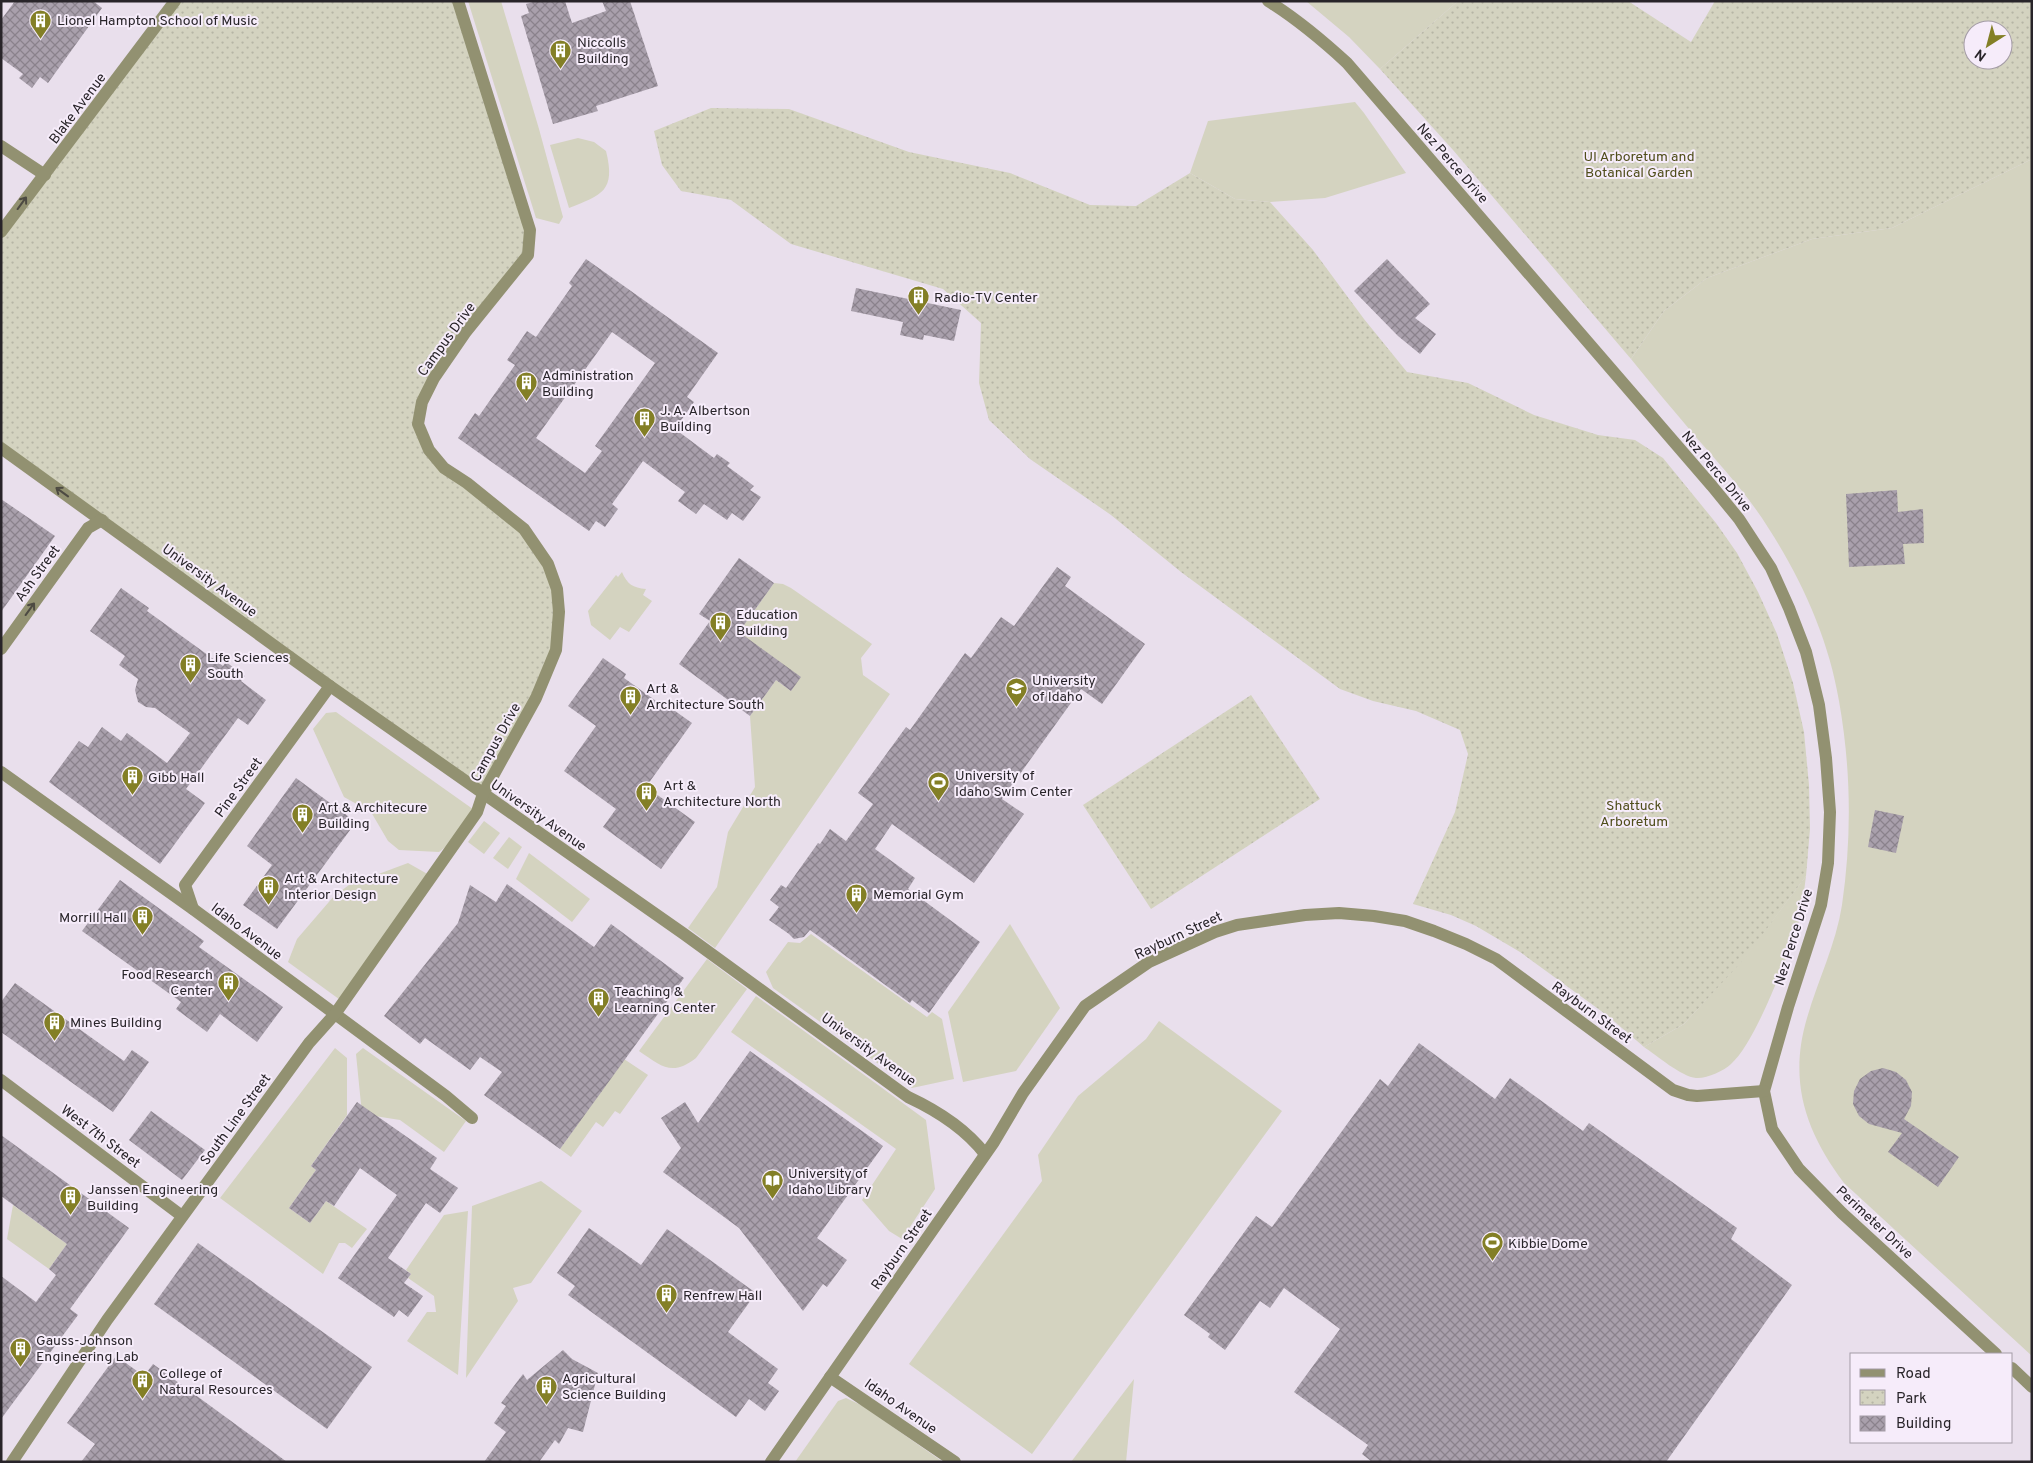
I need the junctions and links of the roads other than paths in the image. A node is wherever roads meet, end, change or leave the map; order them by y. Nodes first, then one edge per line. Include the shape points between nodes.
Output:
1 (175, 1) edge
2 (458, 1) edge
3 (1268, 1) edge
4 (1, 146) edge
5 (45, 175) junction
6 (1, 232) edge
7 (1, 448) edge
8 (102, 520) junction
9 (1, 649) edge
10 (330, 686) junction
11 (1, 772) edge
12 (483, 794) junction
13 (193, 909) junction
14 (335, 1014) junction
15 (1, 1080) edge
16 (1764, 1091) junction
17 (472, 1118) dead end
18 (985, 1154) junction
19 (182, 1216) junction
20 (1995, 1353) edge
21 (2013, 1369) edge
22 (830, 1377) junction
23 (2032, 1387) edge
24 (12, 1462) edge
25 (771, 1462) edge
26 (955, 1462) edge

1 - 5 street, Blake Avenue
2 - 12 street, Campus Drive via 530,230 528,255 434,378 422,402 418,424 429,450 444,468 524,529 548,564 557,589 559,612 556,650 536,698
3 - 16 street, Nez Perce Drive via 1292,16 1347,63 1712,486 1739,519 1771,568 1806,652 1817,696 1830,812 1828,863 1821,905
4 - 5 street
6 -> 5 street, Blake Avenue
8 -> 7 street, University Avenue
9 -> 8 street, Ash Street via 88,528
8 - 10 street, University Avenue
10 - 12 street, University Avenue
10 - 13 street, Pine Street via 185,885
11 - 13 street, Idaho Avenue
12 - 14 street, South Line Street via 477,812
12 - 18 street, University Avenue via 684,934 908,1097 934,1109 974,1140
13 - 14 street, Idaho Avenue
14 - 17 street, Idaho Avenue
14 - 19 street, South Line Street via 309,1043
15 - 19 street, West 7th Street
16 - 18 street, Rayburn Street via 1697,1096 1680,1093 1496,959 1466,944 1390,918 1338,913 1305,914 1237,925 1215,932 1149,962 1085,1006
16 - 20 street, Perimeter Drive via 1772,1129 1800,1169 1842,1213
18 - 22 street, Rayburn Street
19 - 24 street, South Line Street via 107,1320
21 - 23 street
22 - 25 street, Rayburn Street
22 - 26 street, Idaho Avenue

